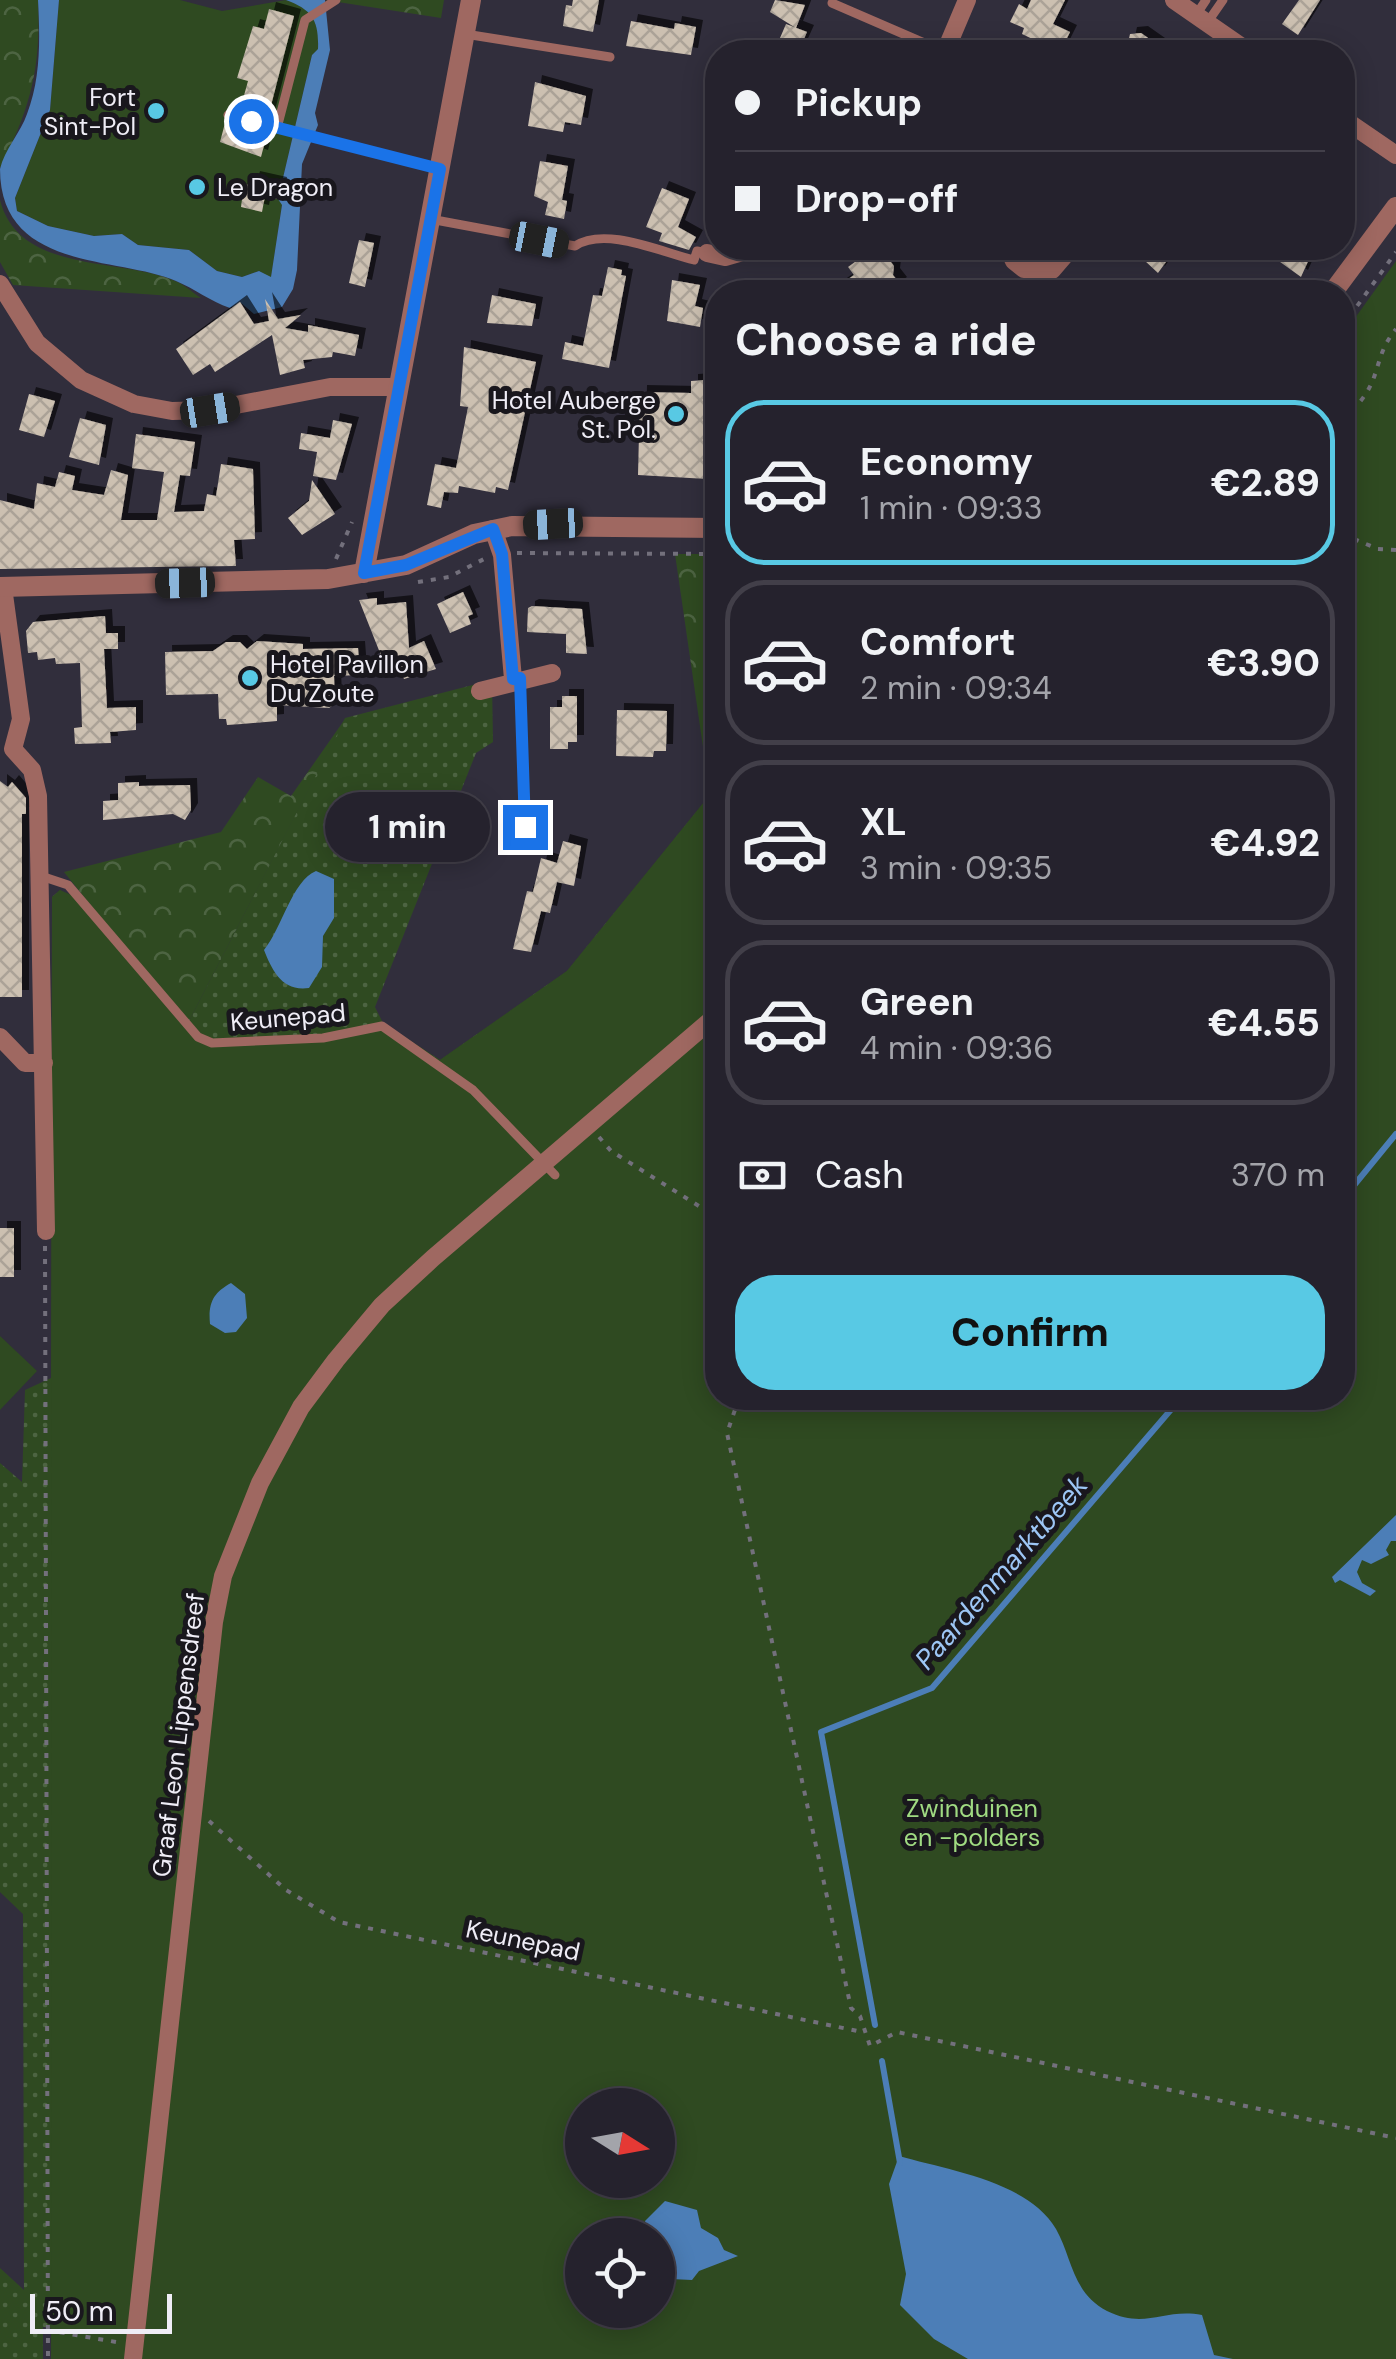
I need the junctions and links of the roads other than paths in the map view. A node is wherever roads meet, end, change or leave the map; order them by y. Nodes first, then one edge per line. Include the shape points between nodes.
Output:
1 (336, 0) edge
2 (471, 0) edge
3 (966, 0) edge
4 (1174, 0) edge
5 (1223, 0) edge
6 (832, 3) dead end
7 (1203, 13) edge
8 (465, 34) junction
9 (917, 40) edge
10 (950, 40) edge
11 (1235, 40) edge
12 (610, 57) dead end
13 (228, 115) dead end
14 (1355, 127) edge
15 (276, 128) junction
16 (1396, 156) edge
17 (440, 169) junction
18 (1396, 207) edge
19 (430, 220) junction
20 (705, 253) edge
21 (1014, 260) edge
22 (1061, 260) edge
23 (1342, 280) edge
24 (0, 284) edge
25 (398, 386) junction
26 (705, 528) edge
27 (493, 529) junction
28 (364, 573) junction
29 (1, 587) edge
30 (552, 673) dead end
31 (516, 679) junction
32 (480, 691) dead end
33 (6, 749) edge
34 (525, 827) dead end
35 (41, 876) junction
36 (705, 1026) edge
37 (0, 1037) edge
38 (44, 1063) junction
39 (550, 1169) junction
40 (46, 1232) road end
41 (134, 2352) edge

1 - 15 lane via 306,20
2 - 8 street
3 - 10 street
4 - 7 street
5 - 7 lane
6 - 9 lane
7 - 11 street
8 - 12 lane
8 - 17 street
13 - 15 lane
14 - 16 street
15 - 17 lane
17 - 19 street
18 - 23 street
19 - 20 lane via 575,246 606,238 694,260 697,250
19 - 25 street
21 - 22 street via 1038,272
24 - 25 street via 38,343 81,380 134,404 210,410 330,388
25 - 28 street
26 - 27 street
27 - 28 street via 406,565
27 - 31 street via 502,554
28 - 29 street
29 - 33 street via 21,719
30 - 31 street
31 - 32 street
31 - 34 lane
33 - 35 street via 32,770
35 - 38 street
35 - 39 lane, Keunepad via 68,885 198,1037 212,1044 323,1038 382,1026 474,1090
36 - 39 street, Graaf Leon Lippensdreef
37 - 38 street via 26,1062
38 - 40 street
39 - 41 street, Graaf Leon Lippensdreef via 382,1305 336,1360 280,1444 222,1576

